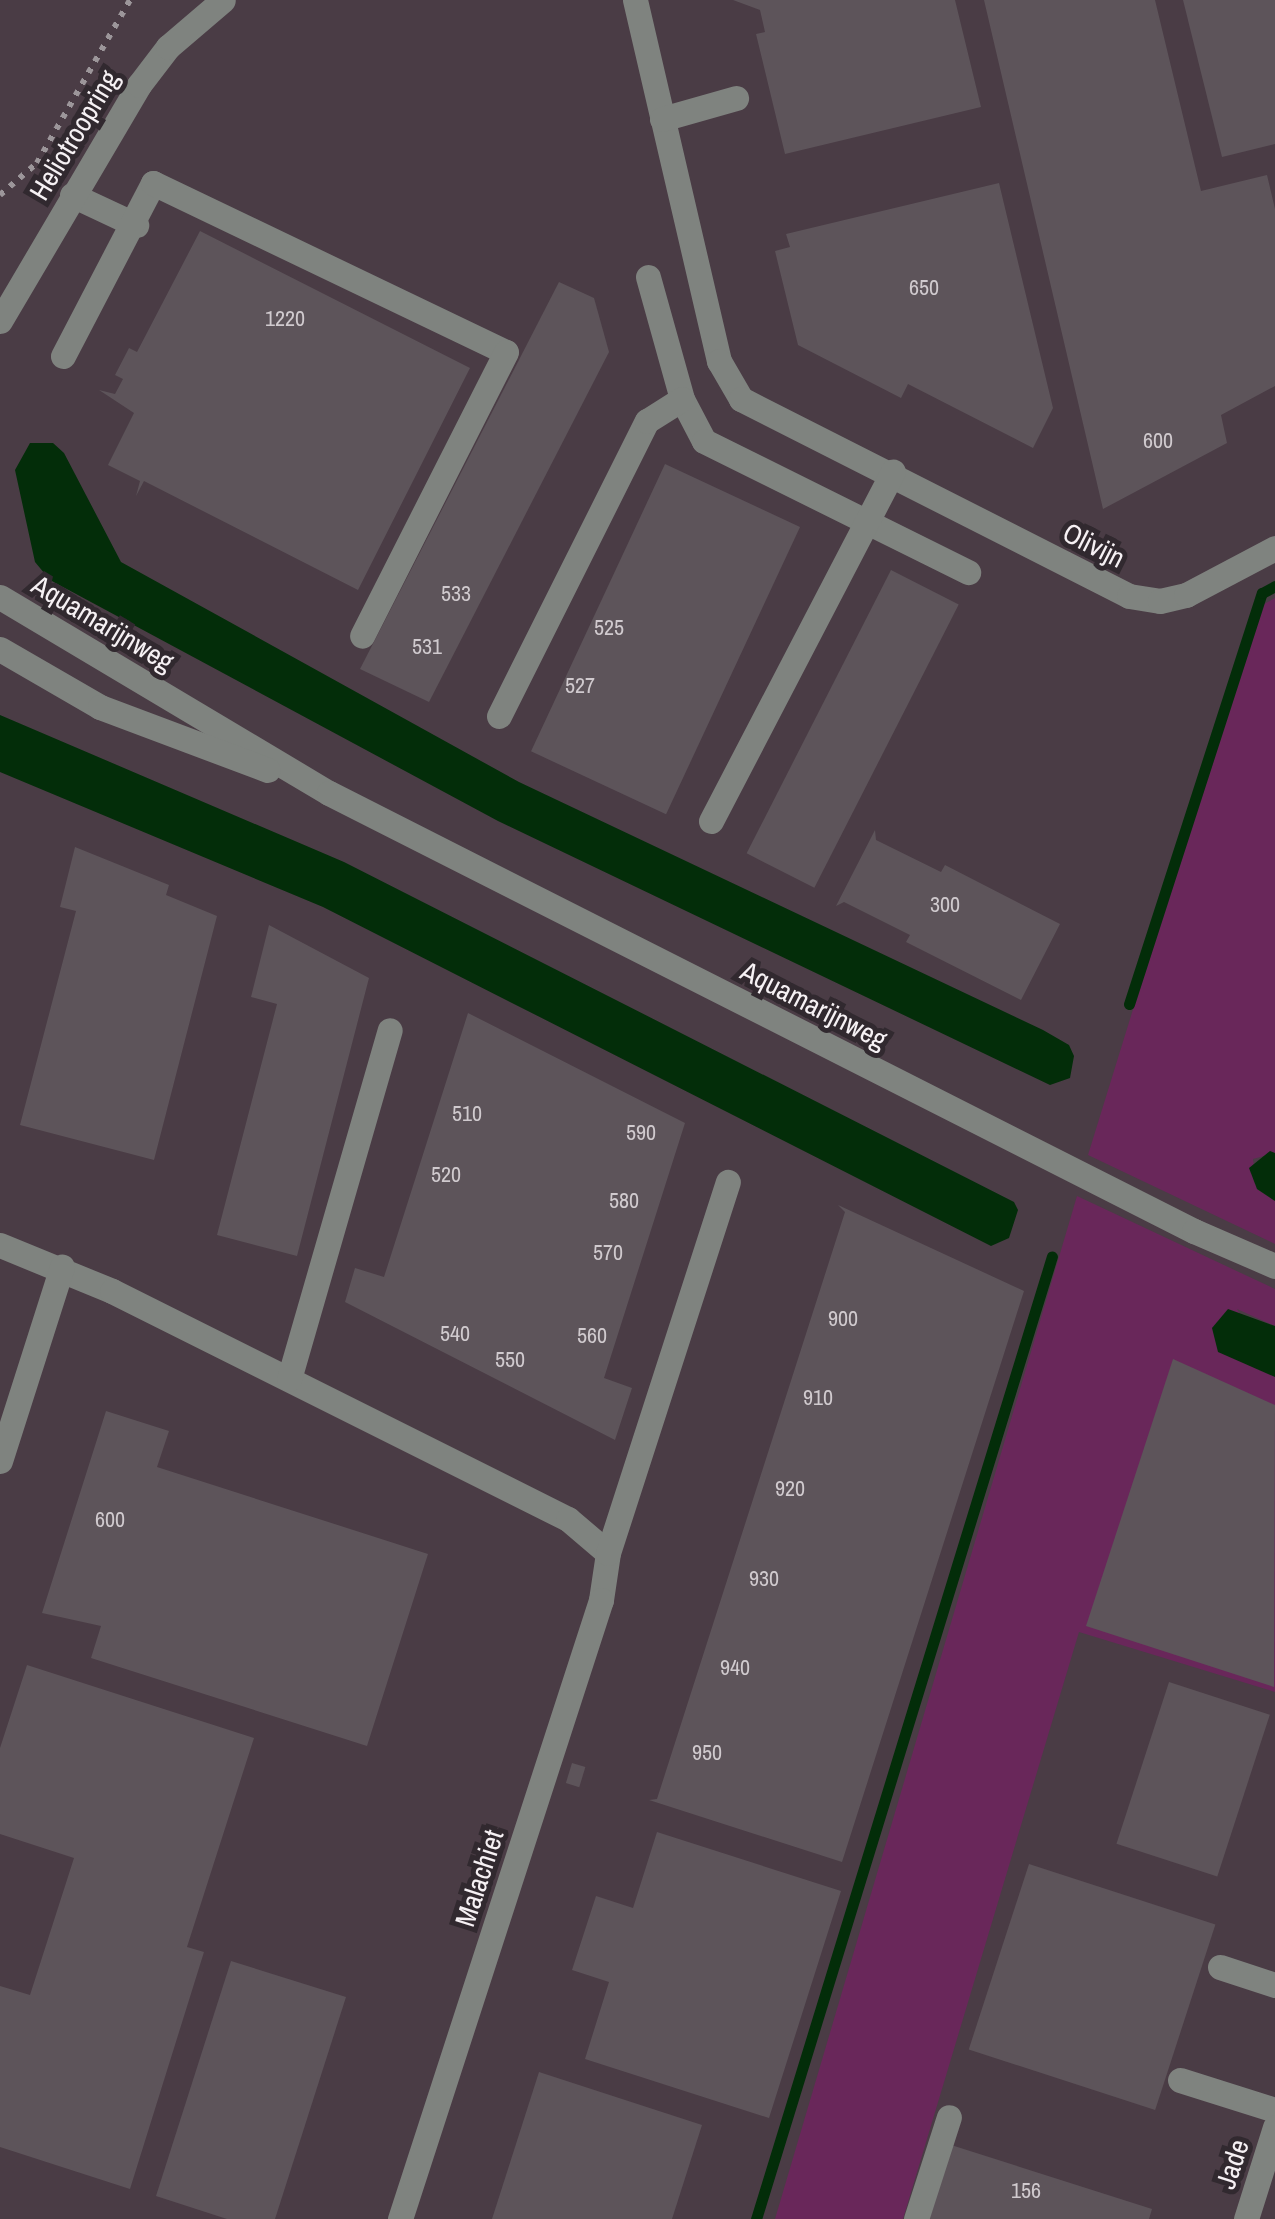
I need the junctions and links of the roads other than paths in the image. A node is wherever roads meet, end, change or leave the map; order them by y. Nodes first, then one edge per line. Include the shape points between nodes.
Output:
1 (634, 0) edge
2 (220, 1) edge
3 (736, 98) dead end
4 (662, 119) junction
5 (72, 195) junction
6 (136, 226) junction
7 (10, 276) edge
8 (648, 277) dead end
9 (0, 321) edge
10 (63, 356) dead end
11 (719, 361) junction
12 (674, 371) junction
13 (682, 399) junction
14 (893, 472) junction
15 (867, 522) junction
16 (1275, 548) edge
17 (968, 572) dead end
18 (0, 596) edge
19 (362, 636) dead end
20 (0, 649) edge
21 (499, 716) dead end
22 (329, 792) junction
23 (711, 822) dead end
24 (390, 1030) dead end
25 (728, 1182) dead end
26 (0, 1245) edge
27 (1275, 1266) edge
28 (62, 1267) junction
29 (288, 1379) junction
30 (0, 1461) edge
31 (608, 1553) junction
32 (1220, 1968) dead end
33 (1275, 1985) edge
34 (1180, 2080) dead end
35 (1275, 2110) edge
36 (949, 2118) dead end
37 (1275, 2127) edge
38 (400, 2219) edge
39 (916, 2219) edge
40 (1246, 2219) edge

1 - 4 street, Olivijn
2 - 5 street, Heliotroopring via 168,46 139,84
3 - 4 street
4 - 11 street, Olivijn
5 - 6 street
5 - 7 street, Heliotroopring
6 - 10 street
6 - 19 street via 153,183 506,352
7 - 9 street, Heliotroopring
8 - 12 street
11 - 12 street
11 - 14 street, Olivijn via 741,398
12 - 13 street
13 - 15 street via 704,441
13 - 21 street via 647,421
14 - 15 street
14 - 16 street, Olivijn via 1128,596 1160,601 1186,595
15 - 17 street
15 - 23 street
18 - 22 street, Aquamarijnweg
20 - 22 street, Aquamarijnweg via 100,707
22 - 27 street, Aquamarijnweg
24 - 29 street
25 - 31 street, Malachiet
26 - 28 street
28 - 29 street
28 - 30 street
29 - 31 street via 568,1519
31 - 38 street, Malachiet via 601,1600
32 - 33 street
34 - 35 street
36 - 39 street
37 - 40 street, Jade

